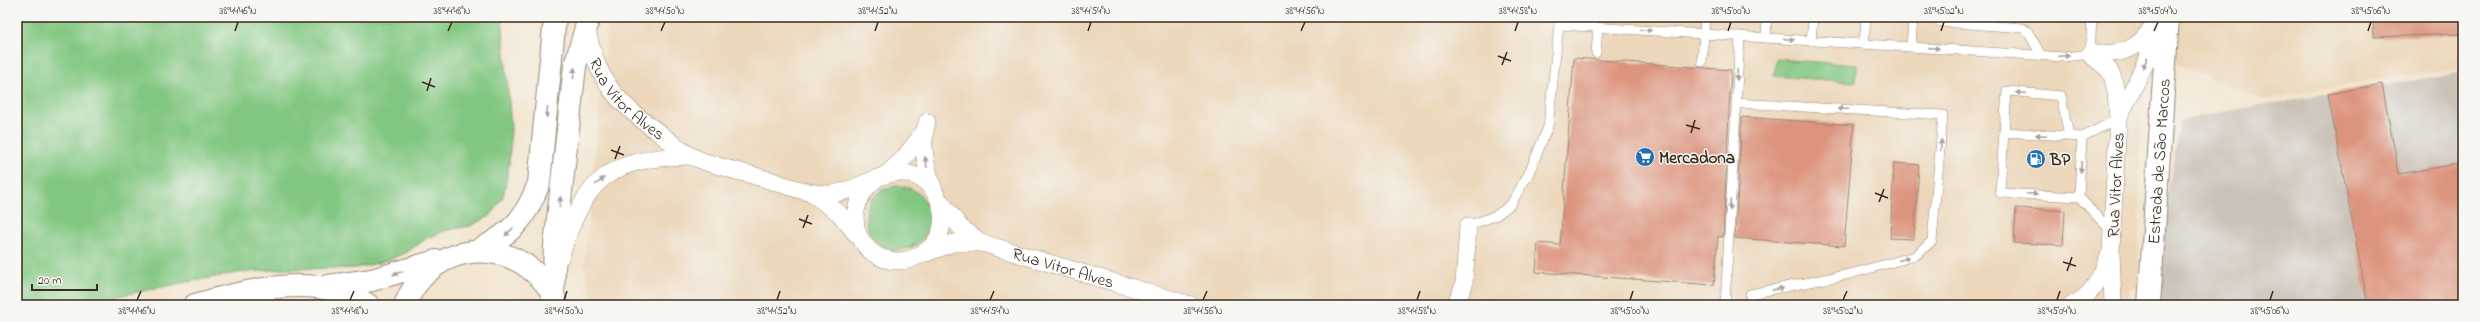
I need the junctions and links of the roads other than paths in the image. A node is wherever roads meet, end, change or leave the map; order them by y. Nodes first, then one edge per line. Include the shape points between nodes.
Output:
1 (555, 17) edge
2 (1706, 17) edge
3 (1767, 17) edge
4 (1813, 17) edge
5 (1866, 17) edge
6 (1913, 17) edge
7 (1932, 17) edge
8 (2092, 17) edge
9 (2159, 20) edge
10 (587, 21) edge
11 (1559, 21) edge
12 (1598, 27) junction
13 (1704, 34) junction
14 (1740, 36) junction
15 (1766, 38) junction
16 (1811, 41) junction
17 (1864, 44) junction
18 (1911, 47) junction
19 (1596, 53) dead end
20 (2090, 54) junction
21 (2041, 55) junction
22 (1702, 62) dead end
23 (1736, 103) junction
24 (2118, 119) junction
25 (2004, 132) junction
26 (2069, 136) junction
27 (2082, 137) junction
28 (691, 156) junction
29 (881, 176) junction
30 (811, 193) junction
31 (937, 196) junction
32 (2079, 197) junction
33 (1468, 226) joint
34 (2112, 233) junction
35 (860, 239) junction
36 (982, 243) junction
37 (479, 250) junction
38 (2112, 250) junction
39 (919, 256) junction
40 (449, 257) junction
41 (1464, 285) junction
42 (310, 288) junction
43 (555, 293) edge
44 (195, 305) edge
45 (368, 305) edge
46 (405, 305) edge
47 (1190, 305) edge
48 (1455, 305) edge
49 (1471, 305) edge
50 (1725, 305) edge
51 (1752, 305) edge
52 (2072, 305) edge
53 (2113, 305) edge
54 (2149, 305) edge

1 -> 37 street via 539,183 530,207 518,223 502,238
2 - 13 lane
3 - 15 lane
4 - 16 lane
5 - 17 lane
6 - 18 lane
7 - 21 lane via 1941,22 2023,28
8 - 20 lane
9 - 20 street via 2144,40 2136,46 2112,54
9 -> 24 street, Rua Vitor Alves via 2148,58
9 - 54 street, Estrada de São Marcos
10 - 28 street, Rua Vitor Alves via 596,67 617,98 636,117
43 -> 10 street via 555,245 575,66
11 - 12 lane
11 - 33 lane via 1548,127 1529,173 1511,204 1497,215
12 -> 13 lane
12 - 19 lane
13 - 14 lane
13 - 22 lane
14 - 15 lane
14 -> 23 lane
15 -> 16 lane
16 - 17 lane
17 - 18 lane
18 -> 21 lane
21 -> 20 lane via 2064,57
20 - 24 street, Rua Vitor Alves via 2109,70 2113,78
23 -> 50 lane
51 -> 23 lane via 1750,294 1850,274 1915,256 1932,240 1943,115
24 - 27 lane
24 - 34 street, Rua Vitor Alves
26 -> 25 lane
26 -> 25 lane via 2061,96 2007,91
25 -> 32 lane via 2000,193
26 - 27 lane
27 -> 32 lane
28 - 30 street, Rua Vitor Alves
43 -> 28 street, Rua Vitor Alves via 571,223 581,202 598,182 623,165 642,160
29 - 30 street, Rua Vitor Alves via 844,192
29 - 31 street, Rua Vitor Alves via 900,172 913,175 925,182
31 -> 29 street via 925,161 926,127 904,158
29 - 35 street, Rua Vitor Alves via 860,195 856,206 854,217
30 - 35 street, Rua Vitor Alves via 839,213
31 - 36 street, Rua Vitor Alves via 961,228
31 - 39 street via 942,210 940,232 928,250
32 - 34 lane
33 - 41 street
34 - 38 street, Rua Vitor Alves
35 - 39 street, Rua Vitor Alves via 876,255 886,259 897,261
36 - 39 street, Rua Vitor Alves via 953,243
36 - 47 street, Rua Vitor Alves
37 - 40 street
37 - 43 street via 502,253 523,262
38 - 52 street, Rua Vitor Alves via 2092,290
38 - 53 street, Rua Vitor Alves
40 -> 42 street via 372,280
40 - 46 street via 422,276 412,289
41 - 48 street
41 - 49 street
42 - 44 street via 257,288
42 - 45 street via 343,293

